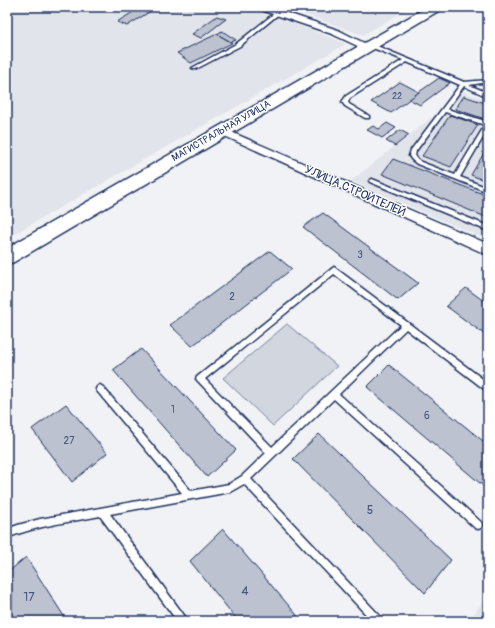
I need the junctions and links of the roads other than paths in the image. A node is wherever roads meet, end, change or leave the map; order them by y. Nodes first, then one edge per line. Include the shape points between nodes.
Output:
1 (261, 7) edge
2 (436, 7) edge
3 (278, 13) junction
4 (369, 46) junction
5 (405, 61) junction
6 (194, 68) dead end
7 (488, 81) edge
8 (463, 84) junction
9 (488, 95) edge
10 (445, 110) junction
11 (367, 117) dead end
12 (488, 125) edge
13 (222, 131) junction
14 (456, 178) junction
15 (372, 181) dead end
16 (488, 190) edge
17 (488, 229) edge
18 (488, 250) edge
19 (7, 257) edge
20 (406, 325) junction
21 (488, 388) edge
22 (100, 389) dead end
23 (334, 394) junction
24 (272, 454) junction
25 (245, 479) junction
26 (190, 496) junction
27 (102, 511) junction
28 (478, 525) dead end
29 (7, 534) edge
30 (183, 621) edge
31 (379, 621) edge

1 - 3 street
2 - 4 main road, МАГИСТРАЛЬНАЯ УЛИЦА
3 - 4 street
3 - 6 lane via 238,45
4 - 5 lane
4 - 13 main road, МАГИСТРАЛЬНАЯ УЛИЦА
5 - 8 lane
5 - 11 lane via 348,97 345,102
7 - 8 lane
8 - 9 lane
8 - 10 lane
10 - 12 lane
10 - 14 lane via 413,151 412,156 419,163
12 - 14 lane
13 - 18 street, УЛИЦА СТРОИТЕЛЕЙ
13 - 19 main road, МАГИСТРАЛЬНАЯ УЛИЦА
14 - 16 lane
15 - 17 lane
20 - 21 lane
20 - 23 lane
20 - 24 lane via 334,270 200,379
22 - 26 lane
23 - 24 lane
23 - 28 lane
24 - 25 lane
25 - 26 lane via 230,488
25 - 31 lane
26 - 27 lane
27 - 29 lane via 40,523
27 - 30 lane

